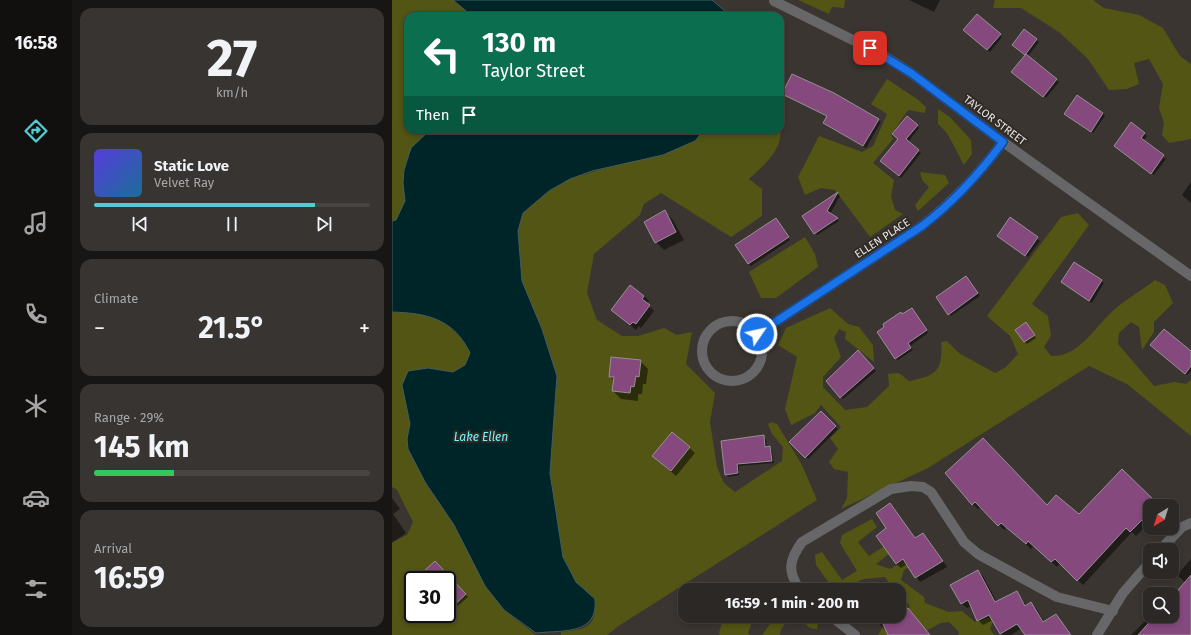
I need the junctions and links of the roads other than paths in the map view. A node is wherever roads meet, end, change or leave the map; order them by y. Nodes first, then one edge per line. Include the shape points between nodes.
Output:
1 (774, 1) dead end
2 (1003, 142) junction
3 (1191, 276) edge
4 (757, 334) junction
5 (1191, 523) edge
6 (1167, 543) edge
7 (1143, 570) edge
8 (795, 583) edge
9 (1113, 611) junction
10 (840, 623) edge
11 (855, 635) edge
12 (1097, 635) edge

1 - 2 street, TAYLOR STREET via 881,54 911,73
2 - 3 street, TAYLOR STREET
2 - 4 street, ELLEN PLACE via 945,209
4 - 4 street via 746,325 733,321 715,326 708,333 702,350 707,368 722,380 740,380 749,376 756,370 762,352
5 - 6 street via 1182,527
7 - 9 street via 1123,593
8 - 9 street via 790,569 793,555 802,542 891,490 911,486 923,487 931,492 944,509 964,542 978,554 1057,597
9 - 12 street
10 - 11 street

